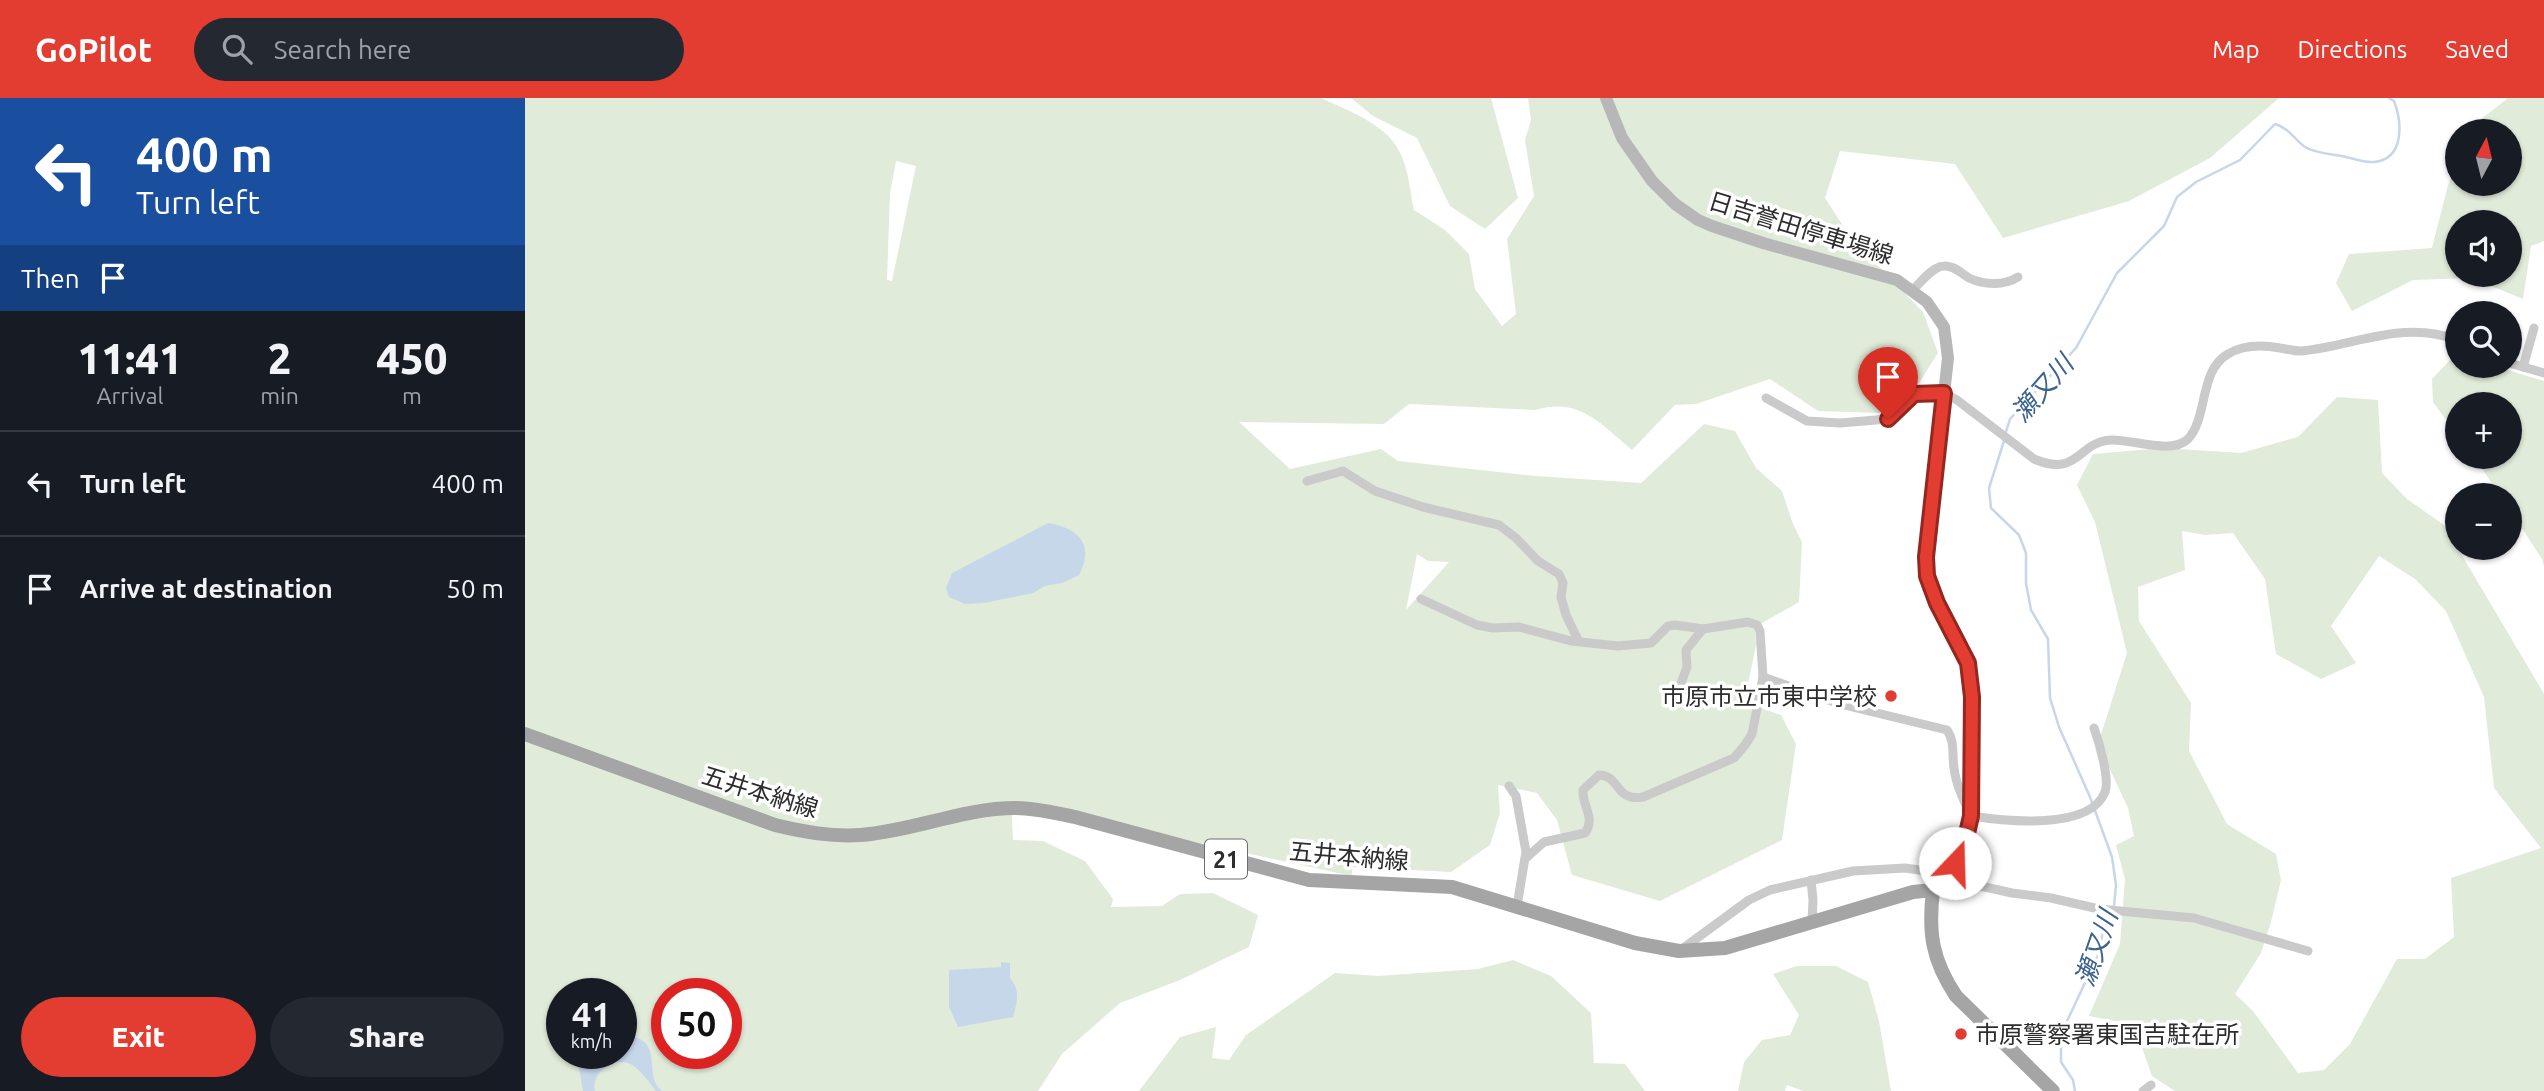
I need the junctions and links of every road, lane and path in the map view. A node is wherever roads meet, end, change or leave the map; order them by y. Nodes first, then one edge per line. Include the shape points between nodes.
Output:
1 (1606, 98) edge
2 (2018, 276) dead end
3 (1913, 290) junction
4 (2533, 328) dead end
5 (2445, 335) edge
6 (2523, 367) joint
7 (2544, 373) edge
8 (1944, 393) junction
9 (1766, 398) dead end
10 (1307, 481) dead end
11 (1422, 598) dead end
12 (1703, 629) junction
13 (1578, 640) junction
14 (1763, 677) junction
15 (1682, 698) dead end
16 (2094, 728) dead end
17 (525, 734) edge
18 (1509, 786) dead end
19 (1971, 816) junction
20 (1525, 859) junction
21 (1941, 873) junction
22 (1811, 880) junction
23 (1933, 890) junction
24 (1517, 906) junction
25 (1812, 921) junction
26 (1679, 951) junction
27 (2308, 951) dead end
28 (2053, 1091) edge

1 - 3 main road, 日吉誉田停車場線 via 1622,138 1652,181 1692,216 1763,243 1885,276
2 - 3 street via 2005,283 1979,282 1944,265
3 - 8 main road, 日吉誉田停車場線 via 1944,327 1948,358
4 - 6 street
5 - 8 street via 2387,333 2298,351 2243,347 2225,355 2215,368 2187,440 2173,447 2106,440 2060,465 2034,458
6 - 7 street
8 - 9 street via 1914,394 1888,419 1840,422 1807,421
8 - 19 main road, 日吉誉田停車場線 via 1927,576 1968,663
10 - 13 street via 1343,471 1375,491 1499,525 1559,574 1566,615
11 - 13 street via 1477,625 1519,627
12 - 13 street via 1668,626 1651,643 1638,646
12 - 14 street via 1748,622 1757,625
12 - 15 street via 1686,650
14 - 19 street via 1840,704 1947,730 1954,769
14 - 20 street via 1752,734 1734,758 1633,799 1609,777 1599,775 1583,790 1588,830 1544,842
16 - 19 street via 2106,781 2105,793 2095,807 2079,814 2025,821
17 - 24 main road, 五井本納線 / 21 via 801,831 864,835 992,809 1036,809 1309,880 1452,887
18 - 20 street via 1516,796
19 - 21 main road, 日吉誉田停車場線 via 1955,863
20 - 24 street
21 - 22 street via 1883,868
21 - 23 main road, 日吉誉田停車場線
21 - 27 street via 2099,909 2194,918
22 - 25 street
22 - 26 street via 1749,900
23 - 25 main road, 五井本納線 / 21
23 - 28 main road via 1932,941 1946,982
24 - 26 main road, 五井本納線 / 21 via 1635,943
25 - 26 main road, 五井本納線 / 21 via 1725,948

